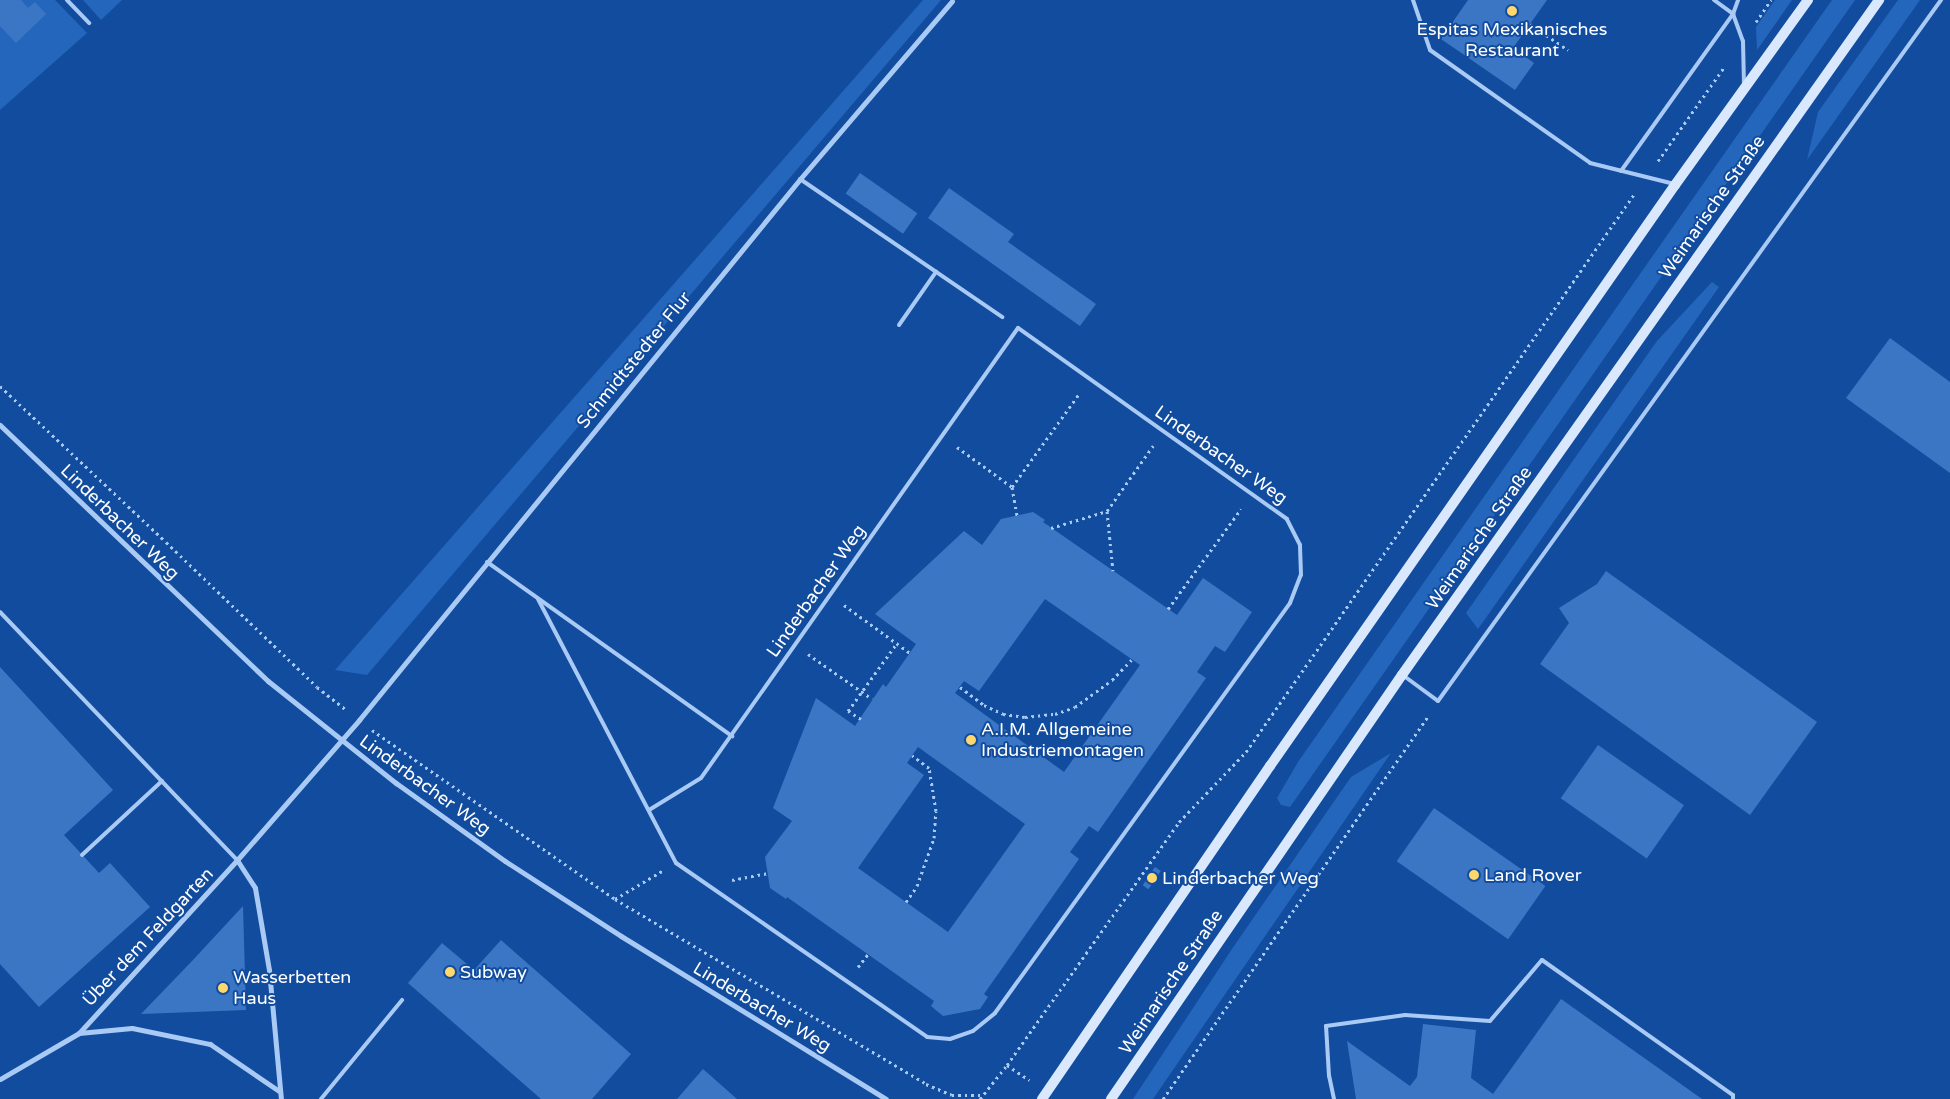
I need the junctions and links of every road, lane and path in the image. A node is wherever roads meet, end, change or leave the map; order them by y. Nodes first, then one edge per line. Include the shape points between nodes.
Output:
1 (67, 0) edge
2 (1413, 0) edge
3 (1714, 0) edge
4 (1738, 0) edge
5 (1771, 0) edge
6 (1808, 0) edge
7 (1879, 0) edge
8 (1941, 0) edge
9 (952, 1) edge
10 (1733, 14) junction
11 (89, 23) dead end
12 (1530, 24) dead end
13 (1743, 41) junction
14 (1568, 50) dead end
15 (1744, 89) junction
16 (1621, 171) junction
17 (1646, 177) junction
18 (800, 179) junction
19 (1675, 185) junction
20 (936, 272) junction
21 (1002, 317) dead end
22 (899, 325) dead end
23 (1089, 379) junction
24 (0, 386) edge
25 (0, 425) edge
26 (1164, 432) junction
27 (942, 436) junction
28 (1012, 487) junction
29 (1252, 494) junction
30 (1107, 511) junction
31 (1017, 516) dead end
32 (1051, 528) dead end
33 (487, 562) junction
34 (1113, 571) dead end
35 (830, 596) junction
36 (538, 599) junction
37 (1168, 609) dead end
38 (0, 612) edge
39 (897, 643) junction
40 (795, 645) junction
41 (910, 653) dead end
42 (1131, 660) dead end
43 (1402, 675) junction
44 (960, 687) dead end
45 (861, 692) junction
46 (872, 699) dead end
47 (1438, 701) junction
48 (861, 719) dead end
49 (358, 720) junction
50 (732, 736) junction
51 (342, 740) junction
52 (912, 756) dead end
53 (162, 780) junction
54 (649, 810) junction
55 (82, 855) dead end
56 (237, 860) junction
57 (676, 863) junction
58 (768, 872) dead end
59 (709, 885) junction
60 (615, 900) junction
61 (906, 902) dead end
62 (402, 1000) dead end
63 (79, 1033) junction
64 (0, 1078) edge
65 (279, 1091) junction
66 (983, 1095) junction
67 (281, 1099) edge
68 (320, 1099) edge
69 (886, 1099) edge
70 (980, 1099) edge
71 (1042, 1099) edge
72 (1111, 1099) edge
73 (1163, 1099) edge
74 (1334, 1099) edge
75 (1732, 1099) edge

1 - 11 lane
2 - 16 lane via 1430,50 1590,163
3 - 10 lane
4 - 10 lane
5 - 13 path
6 - 15 main road
7 - 43 main road, Weimarische Straße
8 - 47 lane
9 - 18 street, Schmidtstedter Flur
10 - 13 lane
10 - 16 lane
12 - 14 path
13 - 15 lane
13 - 17 path
15 - 19 main road
16 - 17 lane
17 - 19 lane
17 - 66 path via 1246,752 1180,822
18 - 20 lane
18 - 33 street, Schmidtstedter Flur
19 - 71 main road
20 - 21 lane
20 - 22 lane
23 - 26 lane, Linderbacher Weg
23 - 27 lane, Linderbacher Weg via 1018,328
23 - 28 path
24 - 49 path via 318,687
25 - 51 street, Linderbacher Weg via 268,681
26 - 29 lane, Linderbacher Weg
26 - 30 path
27 - 28 path
27 - 35 lane, Linderbacher Weg
28 - 31 path
29 - 37 path
29 - 59 lane, Linderbacher Weg via 1288,519 1300,545 1301,575 1290,603 995,1013 973,1031 950,1039 927,1037
30 - 32 path
30 - 34 path
33 - 36 lane, Linderbacher Weg
33 - 49 street, Schmidtstedter Flur
35 - 39 path
35 - 40 lane, Linderbacher Weg
36 - 50 lane, Linderbacher Weg
36 - 54 lane, Linderbacher Weg
38 - 53 lane
39 - 41 path
39 - 45 path
40 - 45 path
40 - 50 lane, Linderbacher Weg
42 - 44 path via 1112,680 1075,708 1055,714 1025,717 1003,714
43 - 47 lane
43 - 72 main road, Weimarische Straße
45 - 46 path
45 - 48 path via 848,711
47 - 73 path
49 - 51 street, Schmidtstedter Flur
49 - 60 path
50 - 54 lane, Linderbacher Weg via 702,778
51 - 56 street, Über dem Feldgarten
51 - 69 street, Linderbacher Weg via 505,861
52 - 61 path via 929,768 936,811 934,838 916,886
53 - 55 lane
53 - 56 lane
54 - 57 lane, Linderbacher Weg
56 - 63 street, Über dem Feldgarten
56 - 65 street, Über dem Feldgarten via 255,888 269,970
57 - 59 lane, Linderbacher Weg
57 - 60 path
58 - 59 path
60 - 66 path via 926,1084 952,1095
62 - 68 lane
63 - 64 street, Über dem Feldgarten
63 - 65 street, Über dem Feldgarten via 132,1028 210,1044
65 - 67 street, Über dem Feldgarten
66 - 70 path
74 - 75 lane via 1326,1026 1405,1015 1490,1021 1542,960 1733,1096

